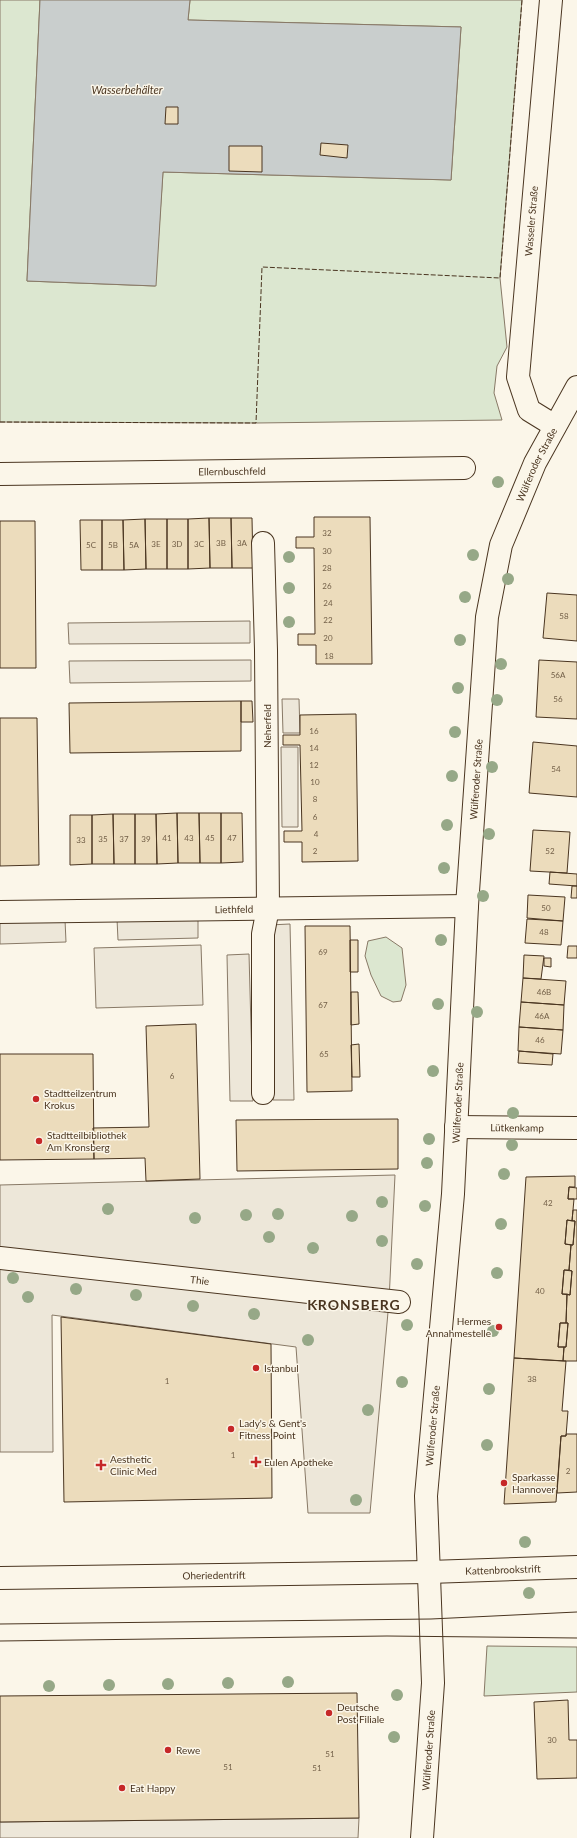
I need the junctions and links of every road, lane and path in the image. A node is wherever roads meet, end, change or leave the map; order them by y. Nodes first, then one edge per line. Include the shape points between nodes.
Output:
1 (551, 0) edge
2 (577, 387) edge
3 (555, 426) junction
4 (464, 468) dead end
5 (0, 474) edge
6 (264, 544) dead end
7 (467, 906) junction
8 (268, 908) junction
9 (0, 912) edge
10 (263, 1093) dead end
11 (456, 1127) junction
12 (577, 1128) edge
13 (0, 1258) edge
14 (399, 1302) dead end
15 (577, 1567) edge
16 (429, 1572) junction
17 (0, 1578) edge
18 (422, 1838) edge

1 - 3 street, Wasseler Straße via 518,377 529,410
2 - 3 street, Wülferoder Straße
3 - 7 street, Wülferoder Straße via 535,463 501,545 487,617
4 - 5 street, Ellernbuschfeld
6 - 8 street, Neherfeld
7 - 8 street, Liethfeld
7 - 11 street, Wülferoder Straße
8 - 9 street, Liethfeld
8 - 10 street, Neherfeld via 263,934
11 - 12 street, Lütkenkamp
11 - 16 street, Wülferoder Straße via 453,1194 426,1496
13 - 14 street, Thie
15 - 16 street, Kattenbrookstrift
16 - 17 street, Oheriedentrift
16 - 18 street, Wülferoder Straße via 433,1683

